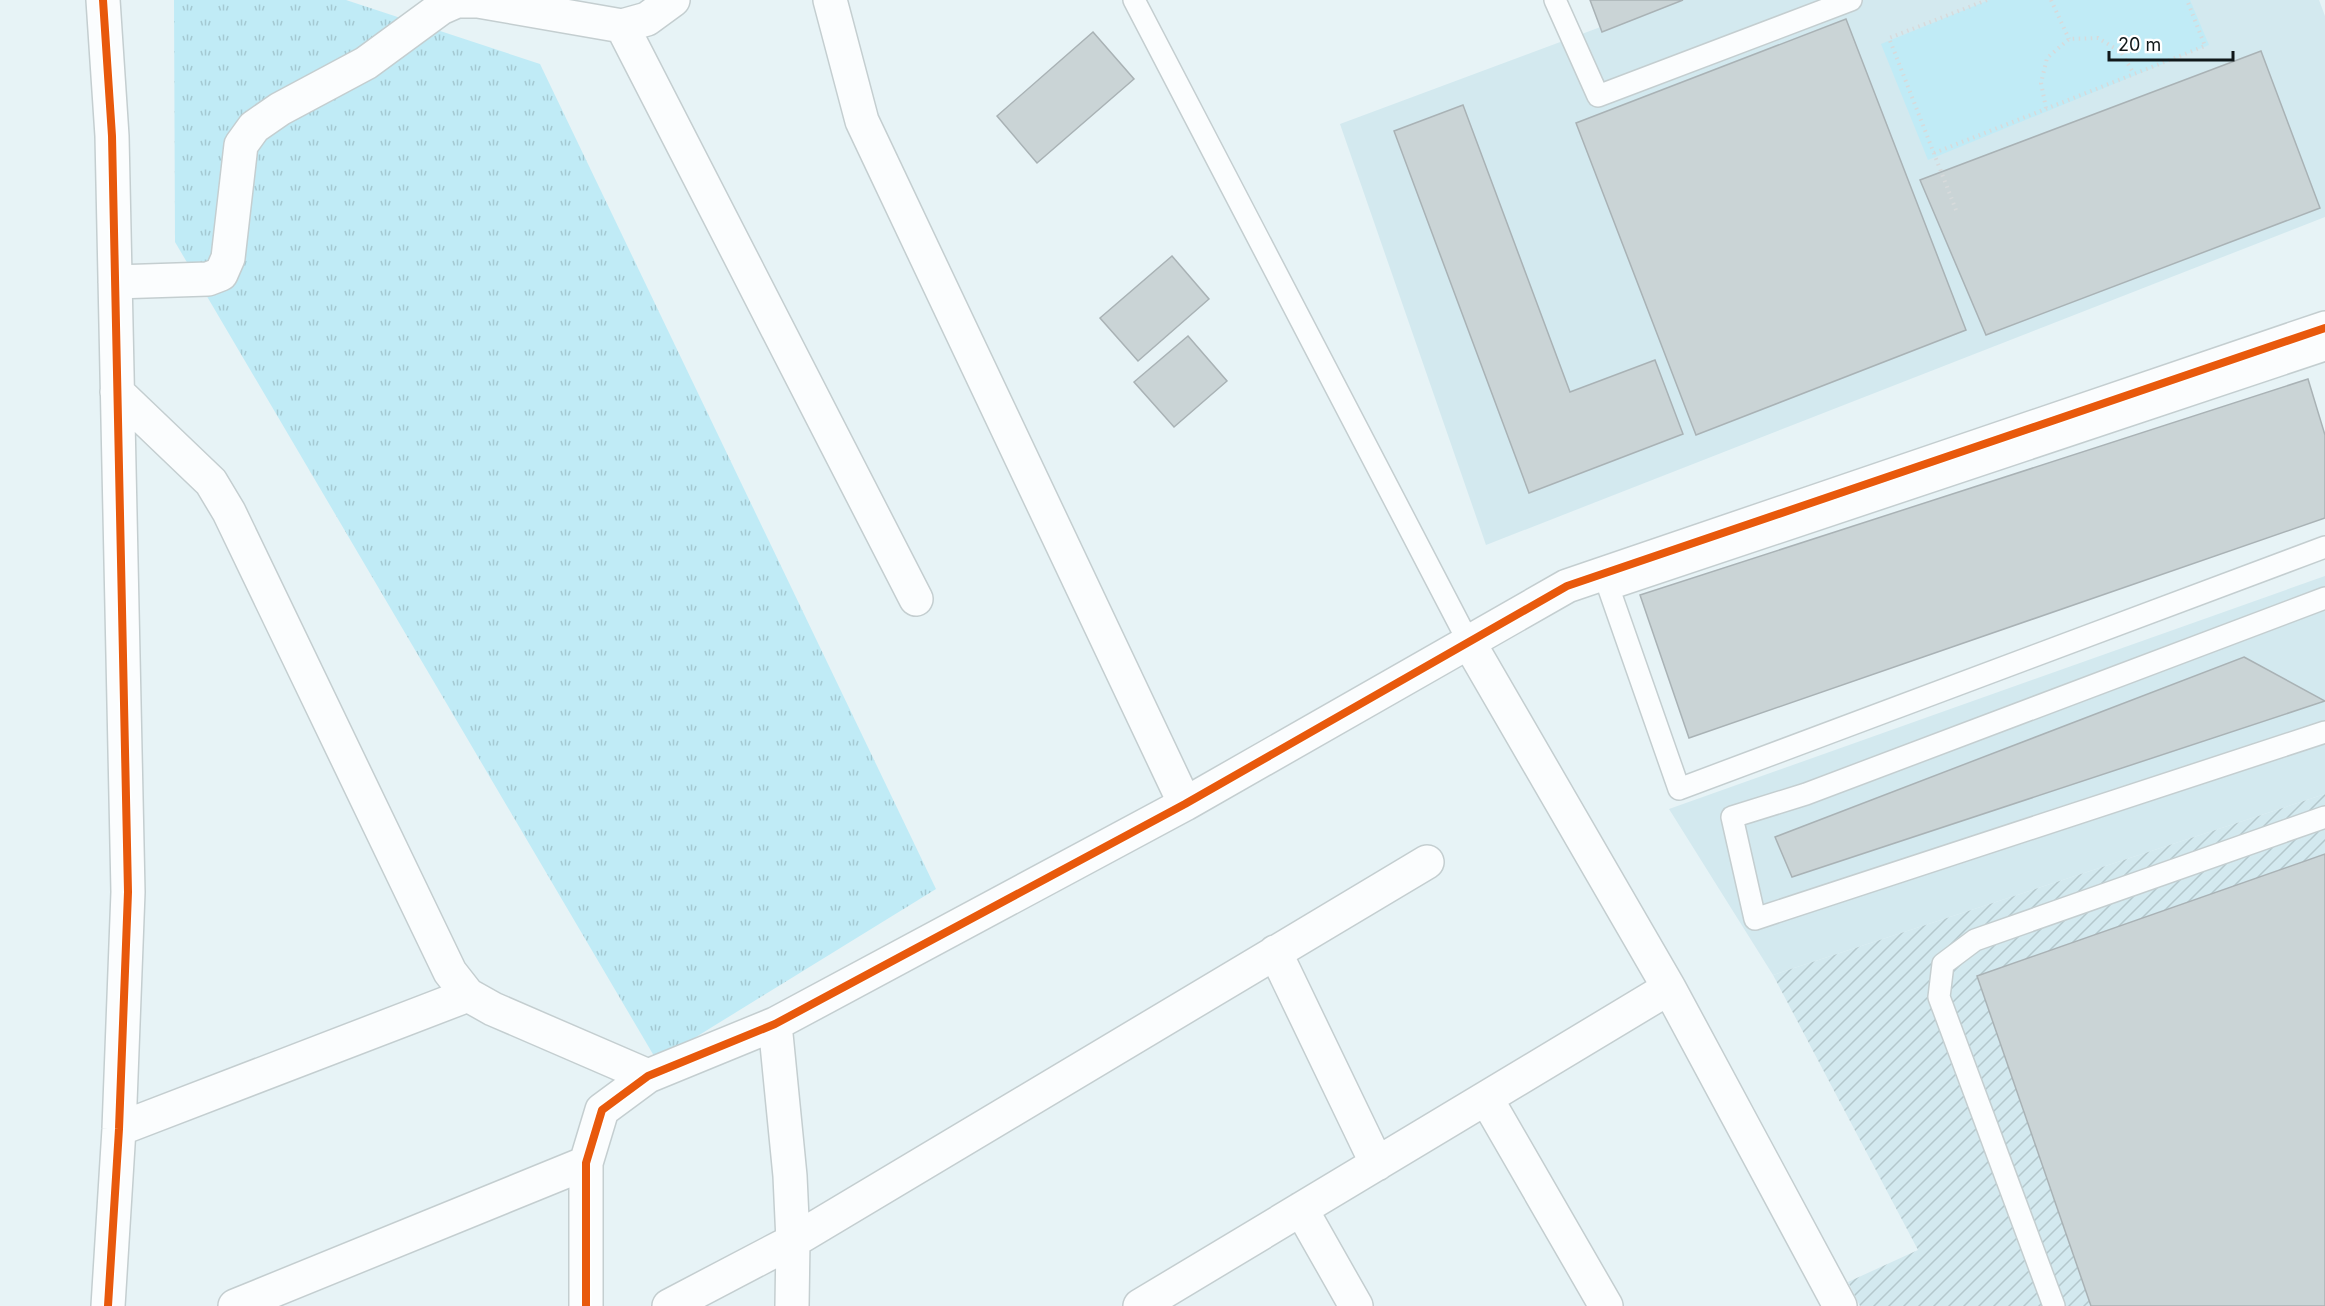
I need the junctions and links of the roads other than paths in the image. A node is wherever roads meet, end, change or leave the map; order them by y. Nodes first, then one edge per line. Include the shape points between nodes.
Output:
1 (103, 0) edge
2 (455, 0) edge
3 (673, 0) edge
4 (830, 0) edge
5 (1134, 0) edge
6 (1555, 0) edge
7 (1851, 0) edge
8 (622, 26) junction
9 (115, 282) junction
10 (2325, 328) edge
11 (2325, 350) edge
12 (117, 392) junction
13 (2325, 547) edge
14 (2325, 598) edge
15 (915, 599) dead end
16 (1468, 642) junction
17 (2325, 732) edge
18 (1185, 804) junction
19 (2325, 817) edge
20 (1427, 862) dead end
21 (1275, 952) junction
22 (1669, 988) junction
23 (468, 995) junction
24 (775, 1024) junction
25 (648, 1076) junction
26 (1486, 1098) junction
27 (119, 1129) junction
28 (586, 1163) junction
29 (1377, 1164) junction
30 (1301, 1209) junction
31 (793, 1241) junction
32 (108, 1306) edge
33 (235, 1306) edge
34 (586, 1306) edge
35 (669, 1306) edge
36 (792, 1306) edge
37 (1140, 1306) edge
38 (1356, 1306) edge
39 (1606, 1306) edge
40 (1840, 1306) edge
41 (2054, 1306) edge

1 - 9 street via 112,136
2 - 8 street
2 - 9 street via 366,63 254,127 241,145 228,258 221,274 208,279
3 - 8 street via 647,19
4 - 18 street via 862,121
5 - 16 lane
6 - 7 lane via 1599,96
8 - 15 street
9 - 12 street
10 - 16 street via 1567,586
11 - 13 lane via 1609,590 1679,789
12 - 23 street via 211,482 229,512 450,972
12 - 27 street via 128,892
14 - 17 lane via 1806,794 1732,817 1755,919
16 - 18 street
16 - 22 street
18 - 24 street
19 - 41 lane via 1975,940 1943,964 1939,997
20 - 21 street
21 - 29 street
21 - 31 street
22 - 26 street
22 - 40 street
23 - 25 street
23 - 27 street
24 - 25 street
24 - 31 street
25 - 28 street via 602,1110
26 - 29 street
26 - 39 street
27 - 32 street
28 - 33 street
28 - 34 street
29 - 30 street
30 - 37 street
30 - 38 street
31 - 35 street
31 - 36 street

